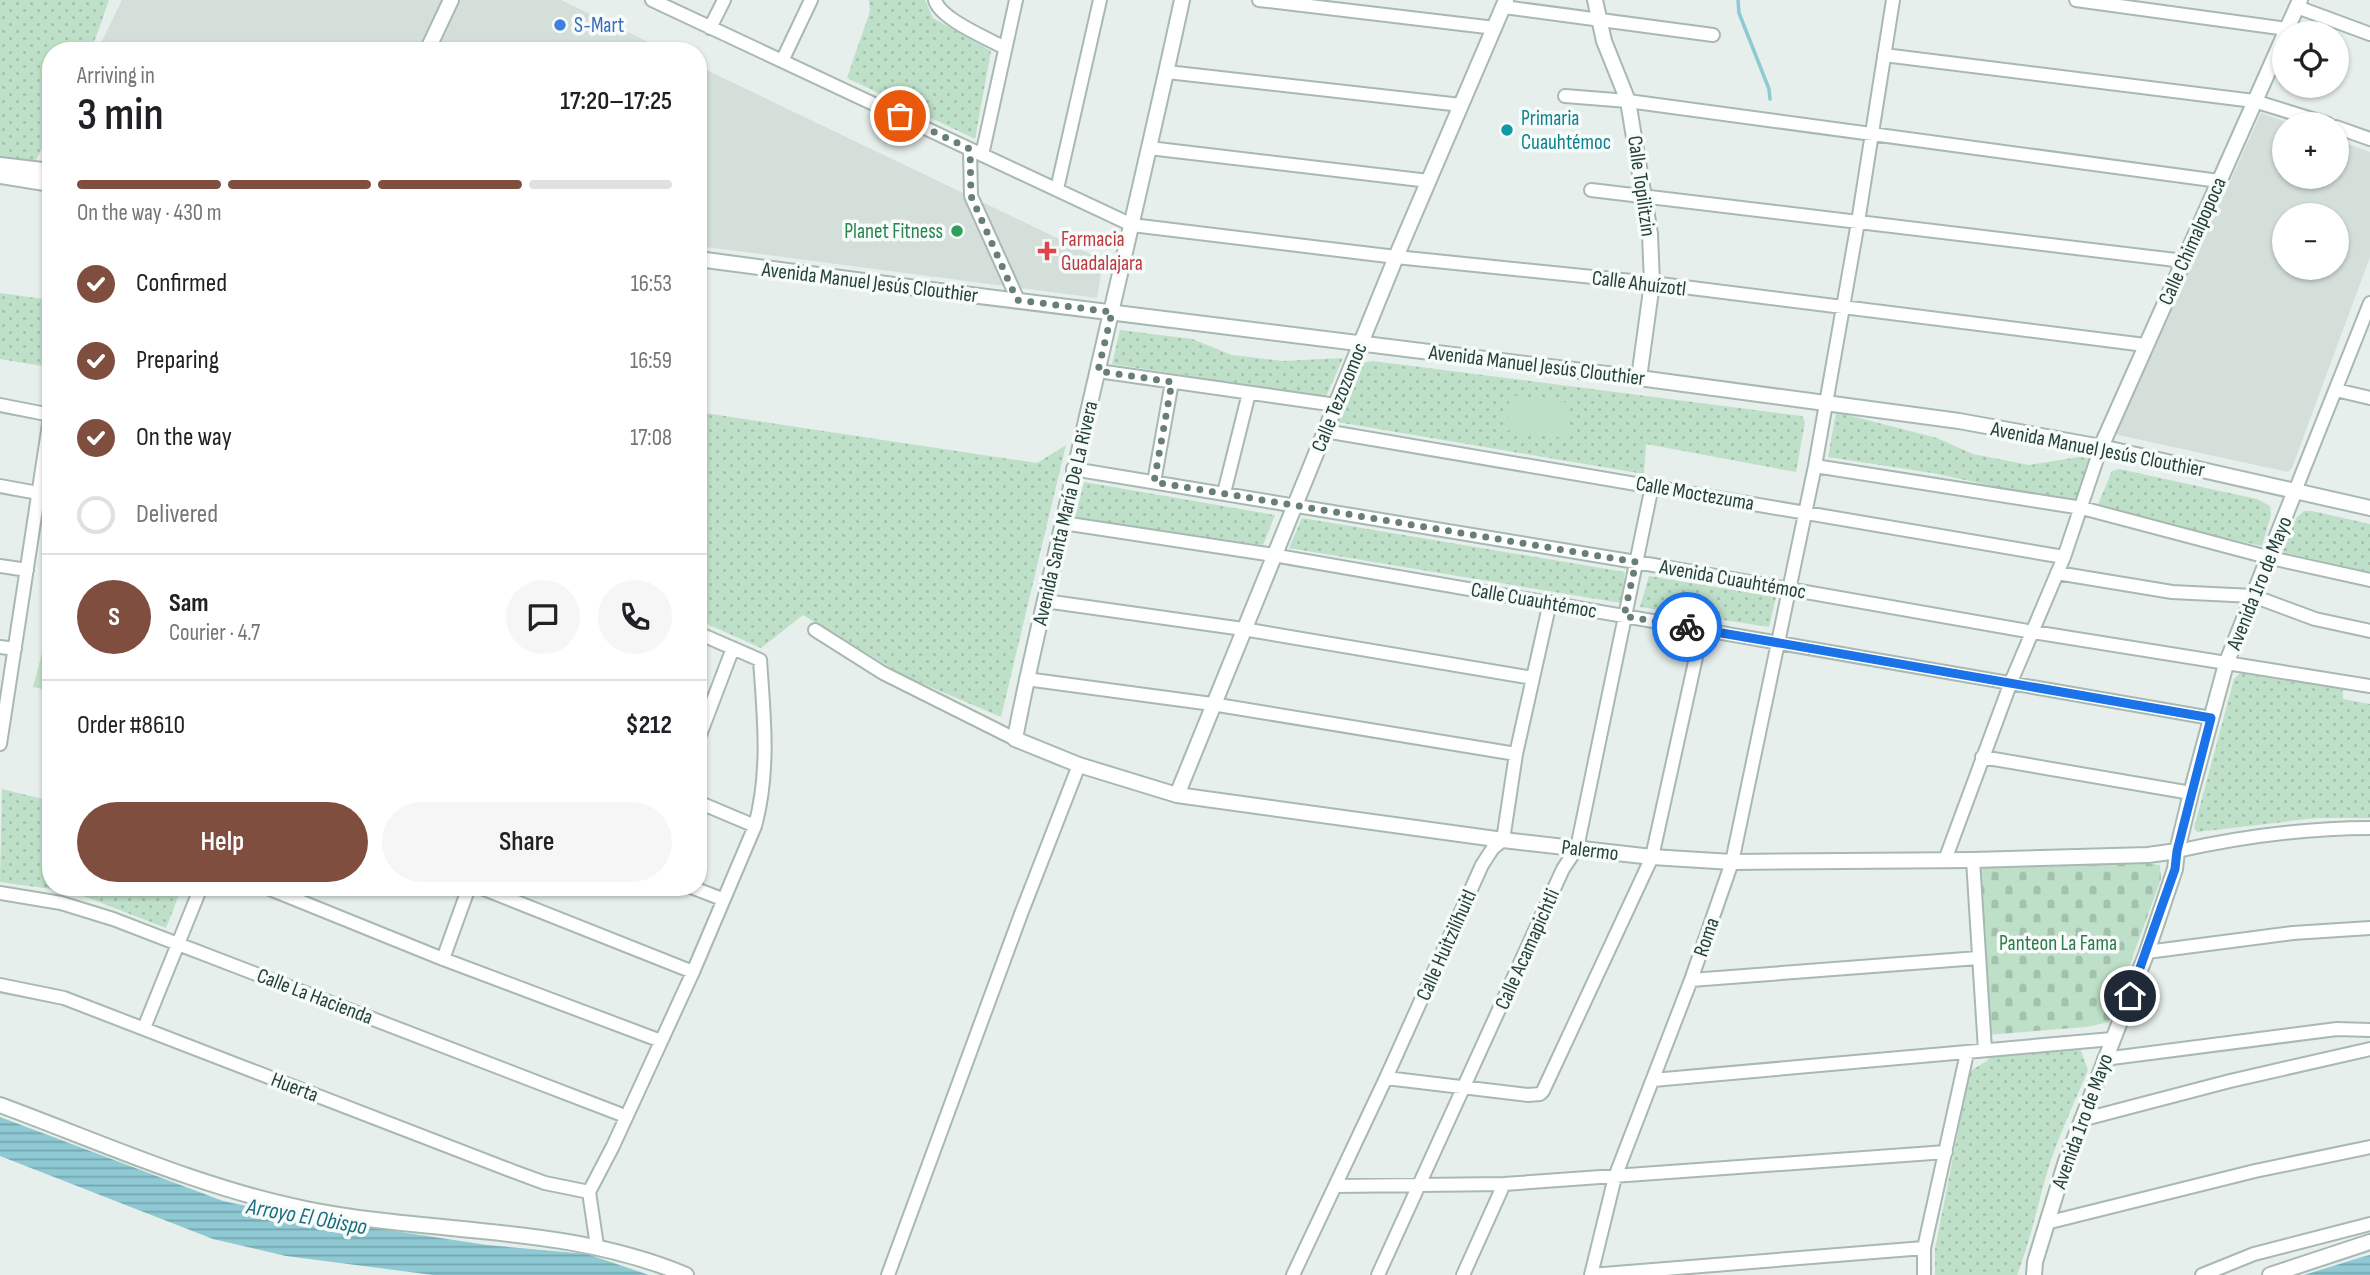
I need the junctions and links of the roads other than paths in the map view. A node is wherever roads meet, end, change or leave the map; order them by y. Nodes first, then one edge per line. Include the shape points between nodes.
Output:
1 (451, 0) edge
2 (652, 0) edge
3 (724, 0) edge
4 (811, 0) edge
5 (935, 0) edge
6 (1016, 0) edge
7 (1100, 0) edge
8 (1182, 0) edge
9 (1259, 0) edge
10 (1595, 0) edge
11 (1893, 0) edge
12 (2076, 0) edge
13 (1505, 3) edge
14 (2298, 4) edge
15 (1598, 19) junction
16 (2290, 21) edge
17 (710, 28) junction
18 (1495, 28) junction
19 (2272, 31) edge
20 (2370, 34) edge
21 (1713, 35) dead end
22 (431, 42) edge
23 (1005, 48) junction
24 (1884, 55) junction
25 (782, 59) junction
26 (2272, 62) edge
27 (1167, 72) junction
28 (1565, 96) dead end
29 (1628, 101) junction
30 (2254, 101) junction
31 (1461, 105) junction
32 (2293, 112) edge
33 (2349, 132) edge
34 (1872, 135) junction
35 (2370, 139) edge
36 (1149, 148) junction
37 (976, 152) junction
38 (0, 165) edge
39 (42, 170) edge
40 (0, 176) edge
41 (1429, 181) junction
42 (2219, 181) junction
43 (42, 183) edge
44 (1057, 189) junction
45 (1591, 190) dead end
46 (1645, 197) junction
47 (1858, 222) junction
48 (1132, 225) junction
49 (1396, 257) junction
50 (707, 260) edge
51 (2183, 261) junction
52 (1651, 284) junction
53 (1017, 300) junction
54 (2370, 303) edge
55 (1842, 308) junction
56 (1112, 312) junction
57 (1362, 343) junction
58 (2145, 345) junction
59 (1098, 371) junction
60 (1639, 378) junction
61 (1172, 382) junction
62 (2336, 390) junction
63 (1249, 393) junction
64 (2370, 398) edge
65 (1826, 403) junction
66 (0, 405) edge
67 (1336, 405) junction
68 (42, 412) edge
69 (1325, 431) junction
70 (2101, 447) junction
71 (1815, 466) junction
72 (42, 468) edge
73 (1073, 469) junction
74 (1154, 482) junction
75 (0, 486) edge
76 (1653, 486) junction
77 (2295, 491) junction
78 (38, 492) junction
79 (1224, 493) junction
80 (1294, 506) junction
81 (2082, 508) junction
82 (2370, 508) edge
83 (1806, 513) junction
84 (1063, 523) junction
85 (1274, 555) junction
86 (2064, 557) junction
87 (2271, 558) junction
88 (1636, 562) junction
89 (0, 566) edge
90 (27, 570) junction
91 (2057, 573) junction
92 (2370, 580) edge
93 (1791, 590) junction
94 (2253, 596) junction
95 (1045, 601) junction
96 (1550, 602) junction
97 (1624, 616) junction
98 (1243, 629) junction
99 (815, 630) dead end
100 (1702, 630) junction
101 (2370, 631) edge
102 (2033, 632) junction
103 (707, 637) edge
104 (1778, 643) junction
105 (0, 646) edge
106 (733, 648) junction
107 (15, 649) junction
108 (2226, 664) junction
109 (1533, 678) junction
110 (1026, 679) junction
111 (2011, 682) junction
112 (2370, 686) edge
113 (1212, 704) junction
114 (707, 716) edge
115 (2211, 718) junction
116 (1, 730) edge
117 (1015, 739) junction
118 (0, 744) edge
119 (1516, 754) junction
120 (1982, 757) junction
121 (1079, 765) junction
122 (2191, 793) junction
123 (1177, 795) junction
124 (707, 806) edge
125 (755, 826) junction
126 (2370, 828) edge
127 (1503, 840) junction
128 (1577, 848) junction
129 (2177, 851) junction
130 (1652, 857) junction
131 (1945, 860) junction
132 (1973, 860) junction
133 (1732, 862) junction
134 (0, 893) edge
135 (707, 893) edge
136 (197, 896) edge
137 (287, 896) edge
138 (466, 896) edge
139 (502, 896) edge
140 (722, 899) junction
141 (2370, 929) edge
142 (177, 943) junction
143 (2147, 952) junction
144 (1978, 958) junction
145 (443, 959) junction
146 (693, 972) junction
147 (1691, 980) junction
148 (0, 985) edge
149 (144, 1028) junction
150 (2370, 1030) edge
151 (2112, 1039) junction
152 (661, 1041) junction
153 (2370, 1049) edge
154 (1985, 1050) junction
155 (1967, 1053) junction
156 (2104, 1059) junction
157 (1386, 1078) junction
158 (1653, 1080) junction
159 (1465, 1088) junction
160 (0, 1105) edge
161 (625, 1116) junction
162 (2081, 1121) junction
163 (2370, 1147) edge
164 (1946, 1152) junction
165 (1615, 1177) junction
166 (1418, 1184) junction
167 (1504, 1184) junction
168 (1335, 1186) junction
169 (589, 1192) junction
170 (2046, 1223) junction
171 (2370, 1224) edge
172 (2370, 1242) edge
173 (597, 1246) junction
174 (1923, 1248) junction
175 (687, 1275) edge
176 (888, 1275) edge
177 (1293, 1275) edge
178 (1378, 1275) edge
179 (1463, 1275) edge
180 (1591, 1275) edge
181 (1924, 1275) edge
182 (2034, 1275) edge
183 (2202, 1275) edge
184 (2270, 1275) edge

1 - 22 street
2 - 17 street, Calle Ahuízotl
3 - 17 street
4 - 25 street
5 - 23 street via 937,8 950,18
6 - 23 street
7 - 44 street
8 - 27 street, Avenida Santa María De La Rivera
9 - 18 street
10 - 15 street, Calle Topilitzin
11 - 24 street, Roma
12 - 19 street
13 - 15 street
13 - 18 street, Calle Tezozomoc
14 - 16 street, Calle Chimalpopoca
14 - 20 street
15 - 21 street
15 - 29 street, Calle Topilitzin
17 - 25 street, Calle Ahuízotl
18 - 31 street, Calle Tezozomoc
23 - 37 street
24 - 30 street
24 - 34 street, Roma
25 - 37 street, Calle Ahuízotl
26 - 30 street, Calle Chimalpopoca
27 - 31 street
27 - 36 street, Avenida Santa María De La Rivera
28 - 29 street
29 - 34 street
29 - 46 street, Calle Topilitzin
30 - 32 street
30 - 42 street, Calle Chimalpopoca
31 - 41 street, Calle Tezozomoc
33 - 35 street
34 - 42 street
34 - 47 street, Roma
36 - 41 street
36 - 48 street, Avenida Santa María De La Rivera
37 - 44 street, Calle Ahuízotl
37 - 53 street via 971,196
38 - 39 street
40 - 43 street
41 - 49 street, Calle Tezozomoc
42 - 51 street, Calle Chimalpopoca
44 - 48 street, Calle Ahuízotl
45 - 46 street
46 - 47 street
46 - 52 street, Calle Topilitzin
47 - 51 street
47 - 55 street, Roma
48 - 49 street, Calle Ahuízotl
48 - 56 street, Avenida Santa María De La Rivera
49 - 52 street, Calle Ahuízotl
49 - 57 street, Calle Tezozomoc
50 - 53 street, Avenida Manuel Jesús Clouthier
51 - 58 street, Calle Chimalpopoca
52 - 55 street, Calle Ahuízotl
52 - 60 street, Calle Topilitzin
53 - 56 street, Avenida Manuel Jesús Clouthier
54 - 62 street
55 - 58 street, Calle Ahuízotl
55 - 65 street, Roma
56 - 57 street, Avenida Manuel Jesús Clouthier
56 - 59 street, Avenida Santa María De La Rivera
57 - 60 street, Avenida Manuel Jesús Clouthier
57 - 67 street, Calle Tezozomoc
58 - 70 street, Calle Chimalpopoca
59 - 61 street
59 - 73 street, Avenida Santa María De La Rivera
60 - 65 street, Avenida Manuel Jesús Clouthier
61 - 63 street
61 - 74 street
62 - 64 street
62 - 77 street
63 - 67 street
63 - 79 street
65 - 70 street, Avenida Manuel Jesús Clouthier
65 - 71 street, Roma
66 - 68 street
67 - 69 street, Calle Tezozomoc
69 - 76 street, Calle Moctezuma
69 - 80 street, Calle Tezozomoc
70 - 77 street, Avenida Manuel Jesús Clouthier
70 - 81 street
71 - 81 street
71 - 83 street, Roma
72 - 78 street
73 - 74 street, Avenida Cuauhtémoc
73 - 84 street, Avenida Santa María De La Rivera
74 - 79 street, Avenida Cuauhtémoc
75 - 78 street
76 - 83 street, Calle Moctezuma
76 - 88 street, Calle Acamapichtli
77 - 82 street, Avenida Manuel Jesús Clouthier
77 - 87 street, Avenida 1ro de Mayo
78 - 90 street
79 - 80 street, Avenida Cuauhtémoc
80 - 85 street, Calle Tezozomoc
80 - 88 street, Avenida Cuauhtémoc
81 - 86 street
81 - 87 street
83 - 86 street, Calle Moctezuma
83 - 93 street, Roma
84 - 85 street, Calle Cuauhtémoc
84 - 95 street, Avenida Santa María De La Rivera
85 - 96 street, Calle Cuauhtémoc
85 - 98 street, Calle Tezozomoc
86 - 91 street
87 - 92 street
87 - 94 street, Avenida 1ro de Mayo
88 - 93 street, Avenida Cuauhtémoc
88 - 97 street, Calle Acamapichtli
89 - 90 street
90 - 107 street
91 - 94 street via 2172,592
91 - 102 street
93 - 102 street, Avenida Cuauhtémoc
93 - 104 street, Roma
94 - 101 street via 2307,617
94 - 108 street, Avenida 1ro de Mayo
95 - 98 street
95 - 110 street, Avenida Santa María De La Rivera
96 - 97 street, Calle Cuauhtémoc
96 - 109 street
97 - 100 street, Calle Cuauhtémoc
97 - 128 street, Calle Acamapichtli
98 - 109 street
98 - 113 street, Calle Tezozomoc
99 - 117 street via 883,673
100 - 104 street, Calle Cuauhtémoc
100 - 130 street
102 - 108 street, Avenida Cuauhtémoc
102 - 111 street
103 - 106 street
104 - 111 street, Calle Cuauhtémoc
104 - 133 street, Roma
105 - 107 street
106 - 114 street
106 - 125 street via 760,660 766,749
107 - 116 street
108 - 112 street, Avenida Cuauhtémoc
108 - 115 street, Avenida 1ro de Mayo
109 - 119 street
110 - 113 street
110 - 117 street, Avenida Santa María De La Rivera
111 - 115 street, Calle Cuauhtémoc
111 - 120 street
113 - 119 street
113 - 123 street, Calle Tezozomoc
115 - 122 street, Avenida 1ro de Mayo
116 - 118 street
117 - 121 street, Palermo
119 - 127 street
120 - 122 street
120 - 131 street
121 - 123 street, Palermo
121 - 176 street
122 - 129 street, Avenida 1ro de Mayo
123 - 127 street, Palermo
124 - 125 street
125 - 140 street
126 - 129 street via 2283,833
127 - 128 street, Palermo
127 - 157 street, Calle Huitzilíhuitl via 1482,865
128 - 130 street, Palermo
128 - 159 street, Calle Acamapichtli via 1563,869
129 - 132 street, Palermo
129 - 143 street, Avenida 1ro de Mayo
130 - 133 street, Palermo
130 - 159 street via 1540,1094
131 - 132 street, Palermo
131 - 133 street, Palermo
132 - 144 street
133 - 147 street, Roma
134 - 142 street, Calle La Hacienda via 61,902
135 - 140 street
136 - 142 street
137 - 145 street
138 - 145 street
139 - 146 street
140 - 146 street
141 - 143 street via 2293,933
142 - 149 street
142 - 161 street, Calle La Hacienda
143 - 151 street, Avenida 1ro de Mayo
144 - 147 street
144 - 154 street
145 - 152 street
146 - 152 street
147 - 158 street, Roma
148 - 149 street, Huerta via 64,998
149 - 169 street, Huerta via 545,1183
150 - 156 street via 2337,1029
151 - 154 street
151 - 156 street, Avenida 1ro de Mayo
152 - 161 street
153 - 162 street
154 - 155 street
155 - 158 street
155 - 164 street
156 - 162 street, Avenida 1ro de Mayo
157 - 159 street
157 - 168 street, Calle Huitzilíhuitl
158 - 165 street, Roma
159 - 166 street, Calle Acamapichtli
160 - 173 street via 192,1176 305,1209
161 - 169 street
162 - 170 street, Avenida 1ro de Mayo
163 - 170 street
164 - 165 street
164 - 174 street
165 - 167 street
165 - 180 street, Roma
166 - 167 street
166 - 168 street
166 - 178 street, Calle Acamapichtli
167 - 179 street
168 - 177 street, Calle Huitzilíhuitl
169 - 173 street
170 - 182 street, Avenida 1ro de Mayo
171 - 183 street via 2254,1254
172 - 184 street
173 - 175 street
174 - 180 street
174 - 181 street

